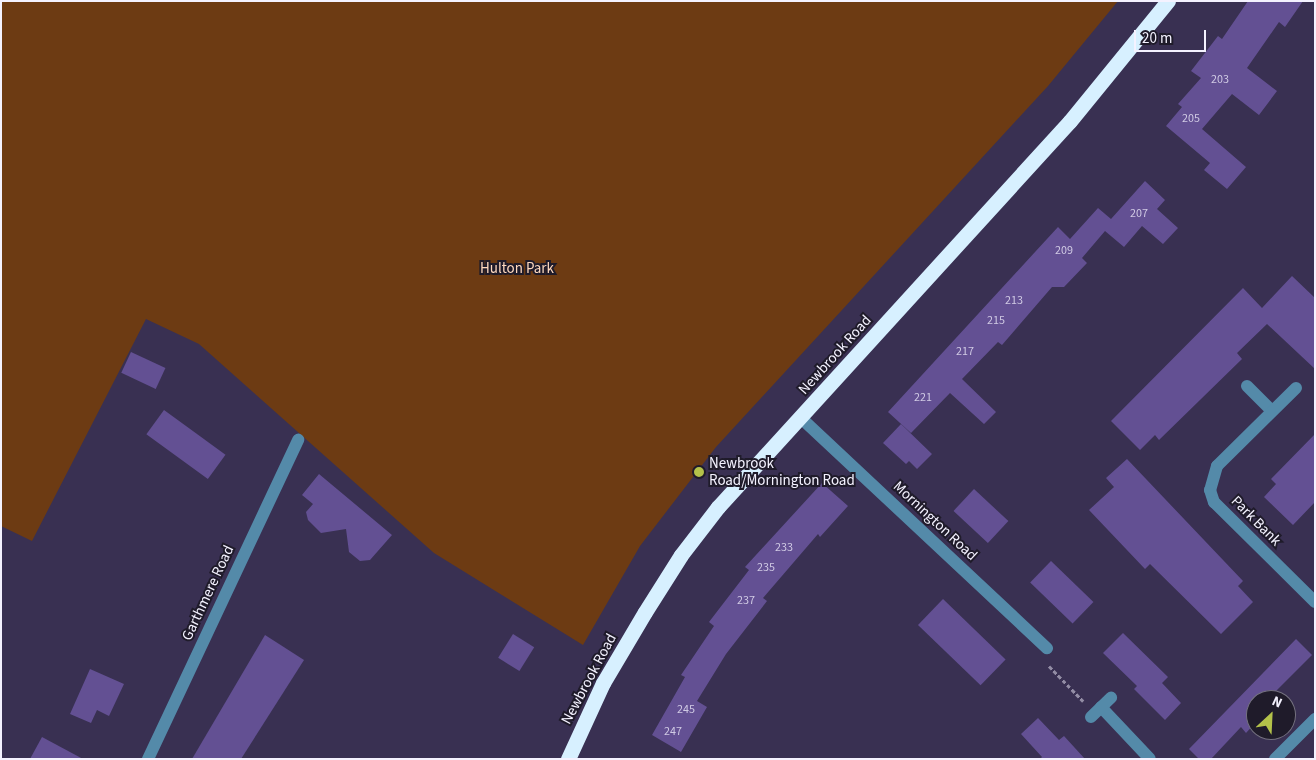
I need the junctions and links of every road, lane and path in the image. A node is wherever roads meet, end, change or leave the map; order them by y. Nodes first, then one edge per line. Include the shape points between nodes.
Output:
1 (1168, 1) edge
2 (1247, 386) dead end
3 (1296, 388) dead end
4 (1272, 411) junction
5 (802, 418) junction
6 (298, 440) dead end
7 (1315, 602) edge
8 (1047, 648) joint
9 (1111, 698) dead end
10 (1101, 707) junction
11 (1091, 717) dead end
12 (1315, 719) edge
13 (148, 759) edge
14 (568, 759) edge
15 (1150, 759) edge
16 (1275, 759) edge

1 - 5 highway, Newbrook Road via 1070,121
2 - 4 street
3 - 4 street, Park Bank
4 - 7 street, Park Bank via 1217,466 1210,490 1214,502
5 - 8 street, Mornington Road
5 - 14 highway, Newbrook Road via 718,508 681,555 603,683
6 - 13 street, Garthmere Road
8 - 10 path via 1048,665 1086,704
9 - 10 street
10 - 11 street
10 - 15 street
12 - 16 street

